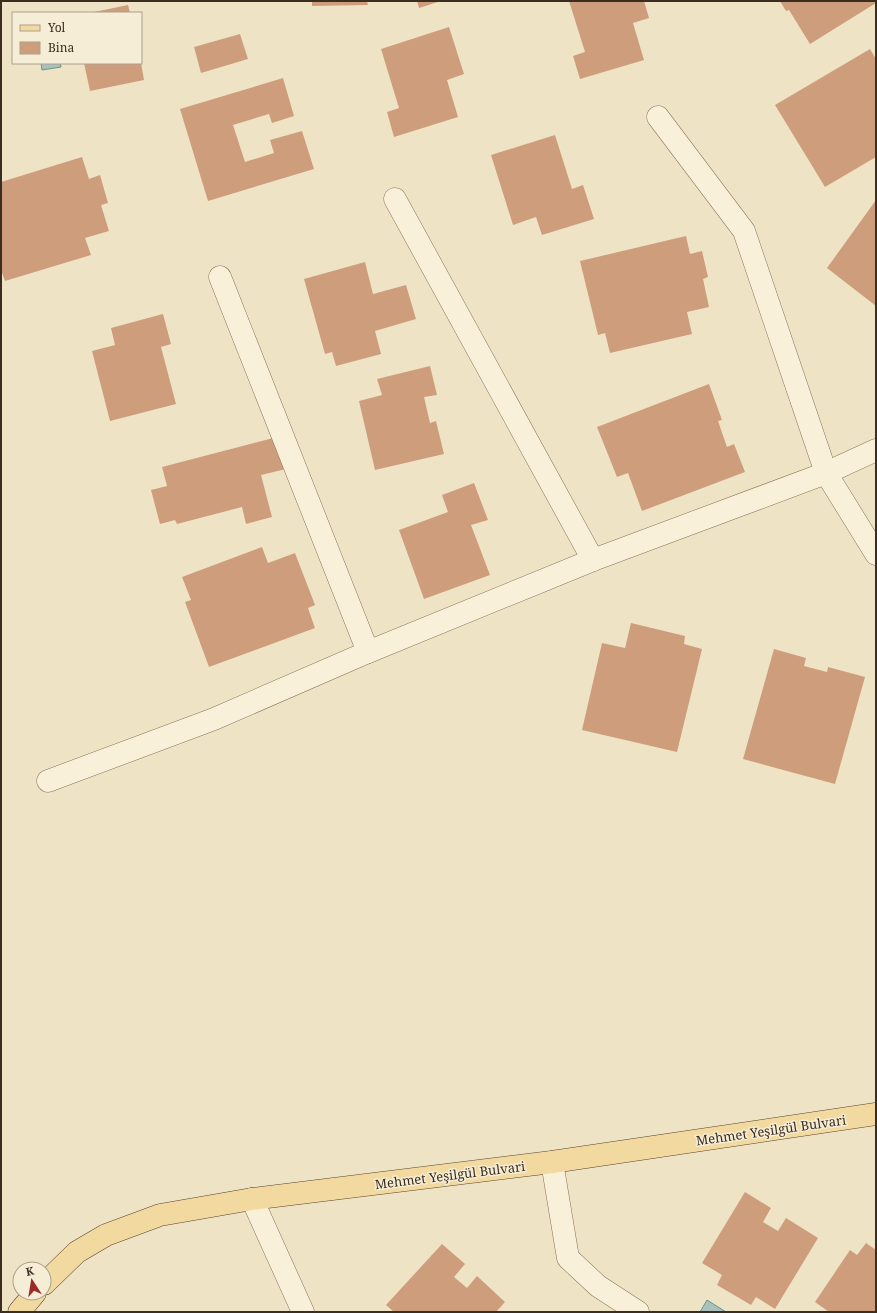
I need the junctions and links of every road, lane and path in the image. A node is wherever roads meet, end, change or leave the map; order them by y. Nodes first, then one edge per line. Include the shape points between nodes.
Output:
1 (658, 117) dead end
2 (395, 199) dead end
3 (220, 277) dead end
4 (876, 450) edge
5 (826, 473) junction
6 (876, 554) edge
7 (593, 560) junction
8 (368, 652) junction
9 (48, 781) dead end
10 (876, 1114) edge
11 (552, 1162) junction
12 (252, 1199) junction
13 (52, 1276) edge
14 (28, 1301) edge
15 (19, 1312) edge
16 (304, 1312) edge
17 (638, 1312) edge

1 - 5 street via 744,231
2 - 7 street
3 - 8 street
4 - 5 street
5 - 6 street
5 - 7 street
7 - 8 street
8 - 9 street via 214,719
10 - 11 main road, Mehmet Yeşilgül Bulvari
11 - 12 main road, Mehmet Yeşilgül Bulvari
11 - 17 street via 568,1258 598,1286
12 - 13 main road, Mehmet Yeşilgül Bulvari via 160,1215 106,1235 77,1252
12 - 16 street
14 - 15 main road

